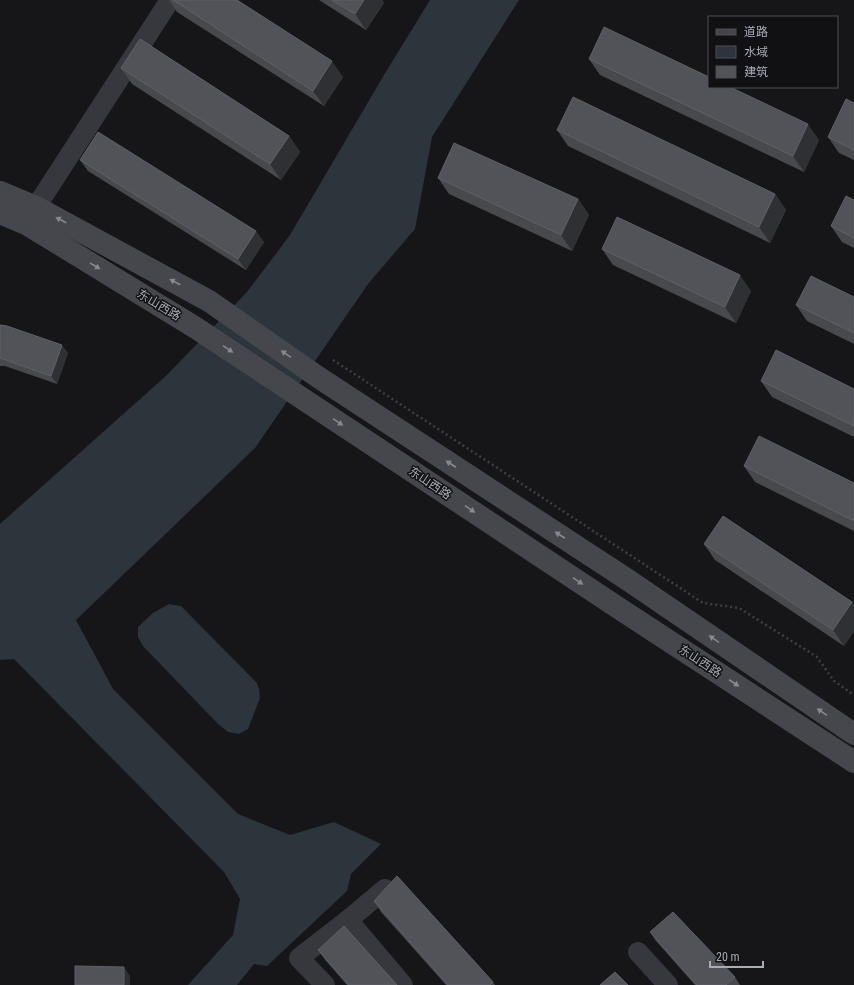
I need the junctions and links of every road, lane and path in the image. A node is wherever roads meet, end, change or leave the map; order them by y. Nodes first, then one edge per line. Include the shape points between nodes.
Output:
1 (170, 0) edge
2 (0, 192) edge
3 (36, 207) junction
4 (0, 214) edge
5 (333, 360) dead end
6 (854, 696) edge
7 (854, 734) edge
8 (854, 762) edge
9 (385, 889) edge
10 (348, 920) junction
11 (638, 952) dead end
12 (324, 985) edge
13 (403, 985) edge
14 (668, 985) edge

1 - 3 street
2 - 3 main road
7 -> 3 main road via 628,580 318,377 210,301
4 -> 8 main road, 东山西路 via 28,225 196,328
5 - 6 path via 703,603 739,608 817,657 834,681
9 - 10 street
10 - 12 street via 300,958
10 - 13 street
11 - 14 street

